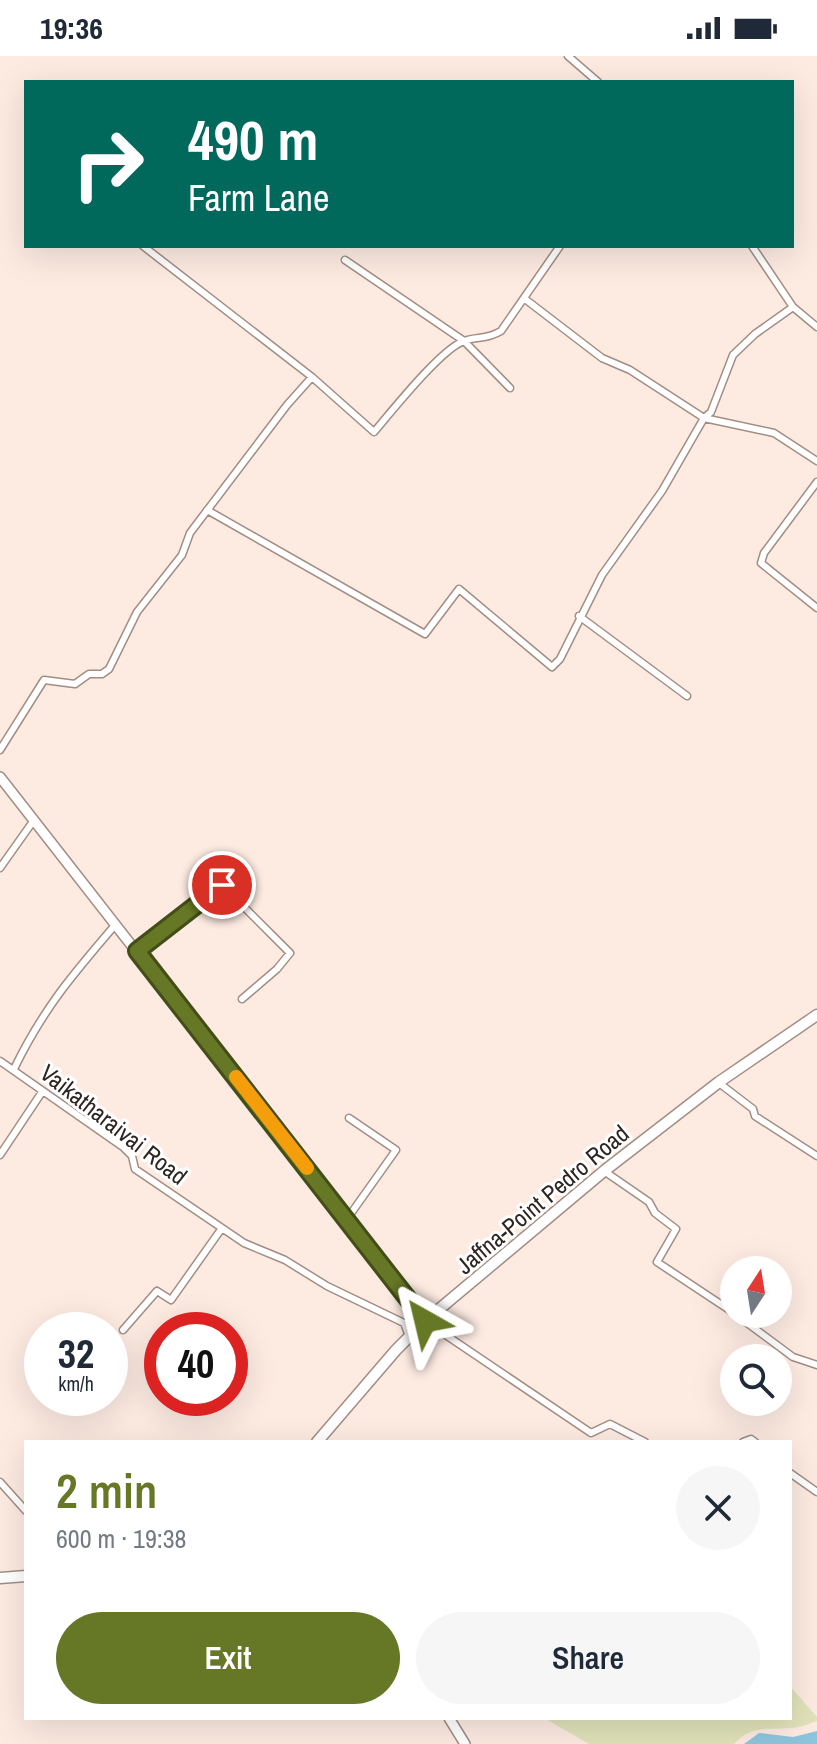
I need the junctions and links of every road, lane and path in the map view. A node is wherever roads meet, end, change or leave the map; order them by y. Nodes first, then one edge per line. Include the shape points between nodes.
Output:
1 (568, 56) edge
2 (596, 80) edge
3 (146, 248) edge
4 (559, 248) edge
5 (753, 248) edge
6 (345, 260) dead end
7 (525, 299) junction
8 (793, 307) junction
9 (817, 327) edge
10 (464, 341) junction
11 (312, 377) junction
12 (510, 388) dead end
13 (704, 418) junction
14 (817, 461) edge
15 (817, 482) edge
16 (207, 510) junction
17 (817, 608) edge
18 (579, 616) junction
19 (687, 696) dead end
20 (0, 750) edge
21 (0, 777) edge
22 (34, 820) junction
23 (0, 868) edge
24 (116, 924) junction
25 (137, 951) junction
26 (242, 999) dead end
27 (817, 1015) edge
28 (0, 1061) edge
29 (14, 1069) junction
30 (719, 1082) junction
31 (42, 1092) junction
32 (349, 1118) dead end
33 (0, 1155) edge
34 (817, 1156) edge
35 (604, 1171) junction
36 (347, 1219) junction
37 (222, 1228) junction
38 (720, 1304) edge
39 (425, 1321) junction
40 (128, 1324) edge
41 (754, 1328) edge
42 (409, 1336) junction
43 (817, 1365) edge
44 (319, 1440) edge
45 (641, 1440) edge
46 (792, 1474) edge
47 (0, 1482) edge
48 (817, 1492) edge
49 (24, 1509) edge
50 (24, 1576) edge
51 (0, 1578) edge
52 (450, 1720) edge
53 (465, 1744) edge

1 - 2 street
3 - 11 street
4 - 7 street
5 - 8 street
6 - 10 street
7 - 10 street via 501,331 487,339
7 - 13 street via 602,358
8 - 9 street
8 - 13 street via 733,355
10 - 11 street via 374,432
10 - 12 street
11 - 16 street
13 - 14 street via 774,433
13 - 18 street
15 - 17 street via 761,563
16 - 18 street via 425,634 459,589 552,667
16 - 20 street via 182,555 137,612 109,669 75,684 44,680
18 - 19 street
21 - 22 street
22 - 23 street
22 - 24 street
24 - 25 street
24 - 29 street via 39,1018
25 - 26 street via 222,885 290,953
25 - 36 street
27 - 30 main road, Jaffna-Point Pedro Road
28 - 29 street, Vaikatharaivai Road
29 - 31 street, Vaikatharaivai Road
30 - 34 street via 764,1123
30 - 35 main road, Jaffna-Point Pedro Road
31 - 33 street
31 - 37 street, Vaikatharaivai Road via 123,1147 135,1169
32 - 36 street via 396,1150
35 - 38 street via 649,1202 676,1229 657,1262
35 - 39 main road, Jaffna-Point Pedro Road
36 - 39 street
37 - 40 street via 171,1300 157,1291
37 - 42 street, Vaikatharaivai Road via 404,1323
39 - 42 main road, Jaffna-Point Pedro Road
39 - 45 street via 591,1433 610,1424
41 - 43 street via 793,1357
42 - 44 main road, Jaffna-Point Pedro Road
46 - 48 street
47 - 49 street
50 - 51 main road
52 - 53 street

